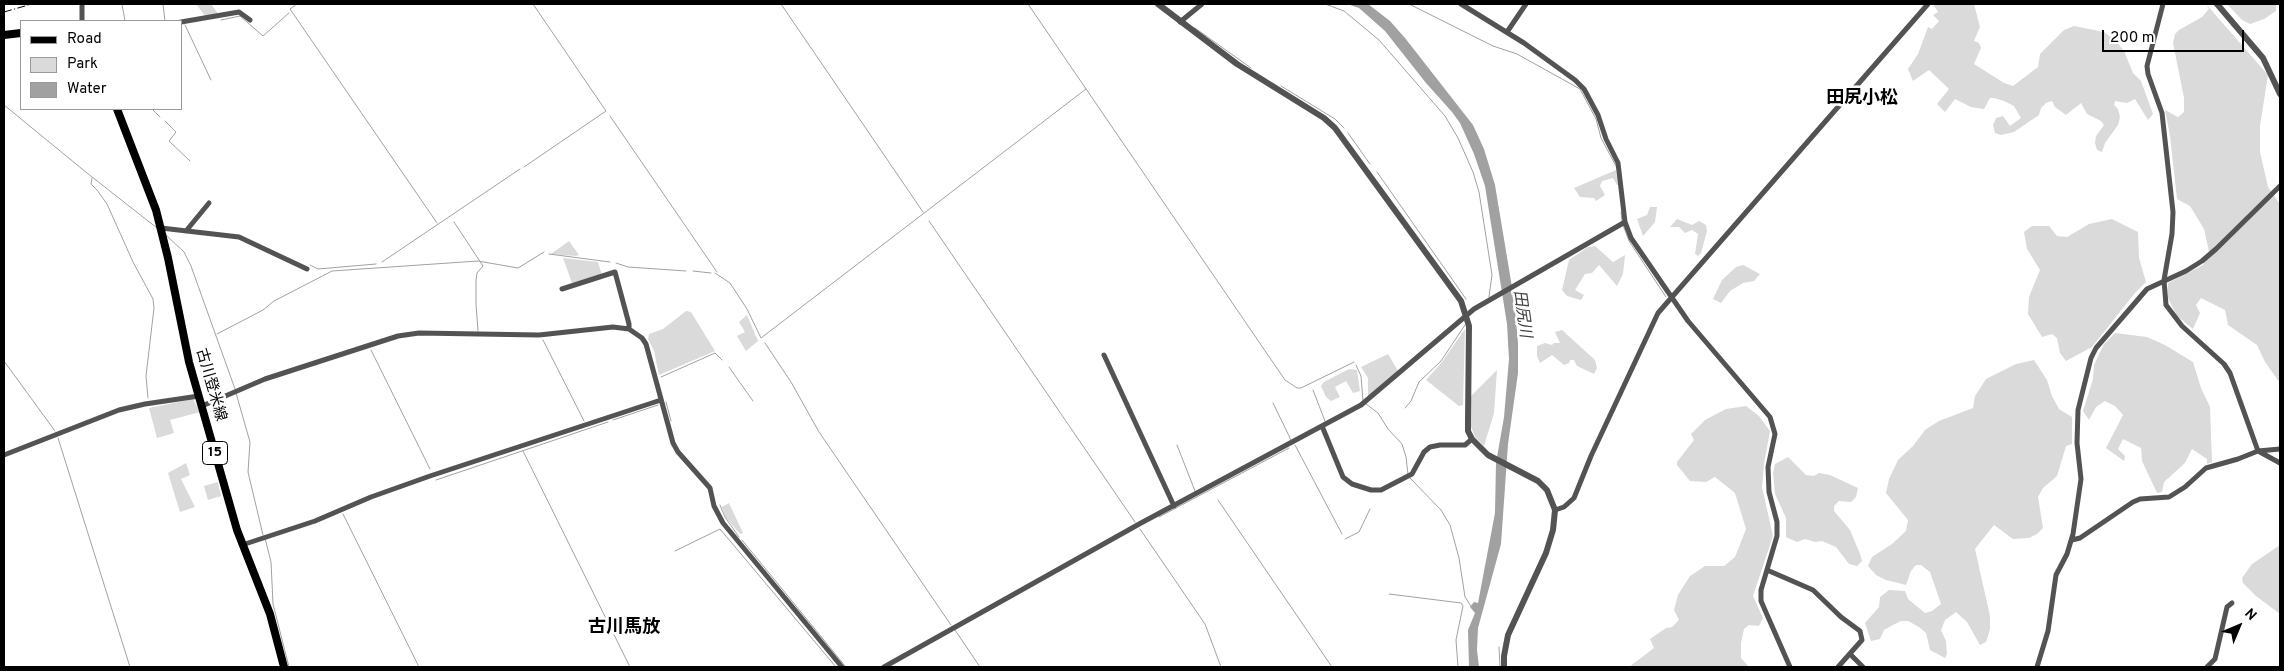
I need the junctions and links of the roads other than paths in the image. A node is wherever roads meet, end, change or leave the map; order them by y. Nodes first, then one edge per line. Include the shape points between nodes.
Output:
1 (82, 4) edge
2 (1158, 4) edge
3 (1202, 4) edge
4 (1461, 4) edge
5 (1526, 4) edge
6 (1928, 4) edge
7 (2163, 4) edge
8 (2217, 4) edge
9 (82, 20) edge
10 (250, 20) dead end
11 (182, 22) edge
12 (1180, 22) junction
13 (1507, 32) junction
14 (20, 33) edge
15 (4, 35) edge
16 (2280, 94) edge
17 (117, 110) edge
18 (2280, 186) edge
19 (210, 203) dead end
20 (1623, 223) junction
21 (161, 231) junction
22 (186, 231) junction
23 (308, 269) dead end
24 (2164, 280) junction
25 (562, 289) dead end
26 (1672, 296) junction
27 (1467, 316) junction
28 (629, 328) junction
29 (1104, 355) dead end
30 (199, 396) junction
31 (661, 400) junction
32 (202, 406) junction
33 (1322, 426) junction
34 (1472, 440) junction
35 (2280, 449) edge
36 (2258, 450) junction
37 (4, 455) edge
38 (2280, 463) edge
39 (1174, 506) junction
40 (1555, 510) junction
41 (2072, 540) junction
42 (242, 545) junction
43 (1767, 570) junction
44 (2232, 603) dead end
45 (1850, 654) junction
46 (284, 667) edge
47 (842, 667) edge
48 (884, 667) edge
49 (1504, 667) edge
50 (1790, 667) edge
51 (1838, 667) edge
52 (1863, 667) edge
53 (2037, 667) edge
54 (2207, 667) edge

1 - 9 street
2 - 12 street
3 - 12 street
4 - 13 street
5 - 13 street
6 - 26 street
7 - 24 street via 2147,66 2164,121 2173,212
8 - 16 street via 2262,58
10 - 11 street via 239,12
12 - 27 street via 1335,128 1455,291
13 - 20 street via 1575,80 1589,97 1620,170
14 - 15 main road
17 - 21 main road, 古川登米線 / 15
18 - 24 street via 2216,249 2186,271
19 - 22 street
20 - 26 street
20 - 27 street via 1474,308
21 - 22 street
21 - 30 main road, 古川登米線 / 15
22 - 23 street via 239,237
24 - 36 street via 2166,305 2172,315 2215,354 2230,373
24 - 41 street via 2137,298 2100,342 2091,358 2077,416 2081,479
25 - 28 street via 615,272
26 - 40 street via 1649,330 1574,498
26 - 43 street via 1688,322 1770,417 1775,434 1768,467 1769,492 1777,522 1777,536
27 - 33 street via 1368,401
27 - 34 street via 1468,431
28 - 31 street via 646,344
28 - 32 street via 539,335 419,333 398,336 235,391
29 - 39 street
30 - 32 main road, 古川登米線 / 15
30 - 37 street via 119,410
31 - 42 street via 430,476 315,521
31 - 47 street via 673,443 687,465 710,488 714,506 723,523
32 - 42 main road, 古川登米線 / 15
33 - 34 street via 1343,477 1370,490 1381,490 1409,476 1430,447 1465,445
33 - 39 street
34 - 40 street via 1488,455 1538,481 1547,490
35 - 36 street
36 - 38 street
36 - 41 street via 2238,460 2206,468 2169,497 2133,502 2080,538
39 - 48 street
40 - 49 street via 1546,553 1508,635
41 - 53 street via 2056,575 2048,632
42 - 46 main road, 古川登米線 / 15 via 270,614
43 - 45 street via 1812,590 1860,631 1862,640
43 - 50 street via 1761,601
44 - 54 street via 2227,607 2215,659
45 - 51 street
45 - 52 street

